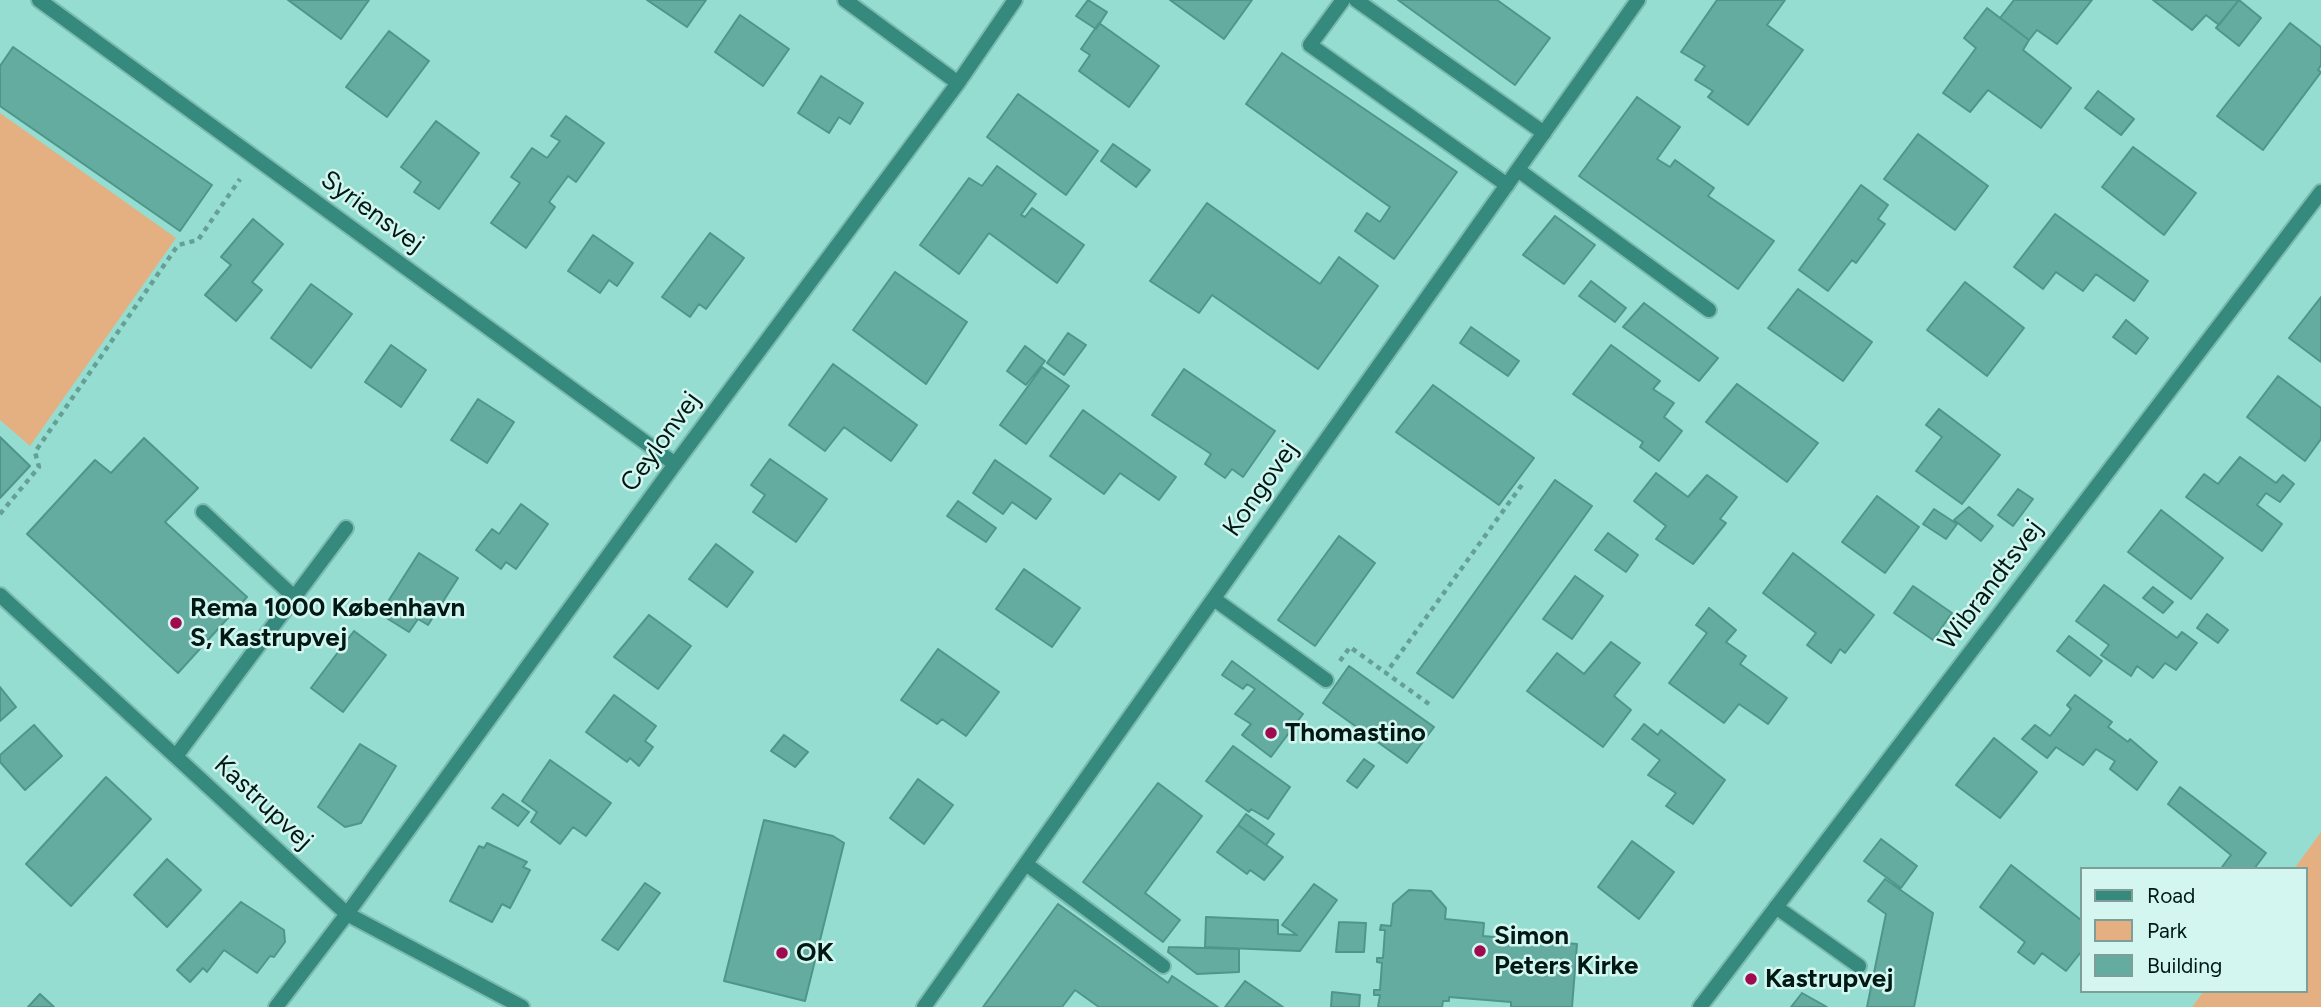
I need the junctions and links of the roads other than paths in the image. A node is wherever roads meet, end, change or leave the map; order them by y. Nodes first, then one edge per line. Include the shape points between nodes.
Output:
1 (39, 0) edge
2 (845, 0) edge
3 (1015, 0) edge
4 (1343, 0) edge
5 (1356, 0) edge
6 (1638, 0) edge
7 (958, 83) junction
8 (1544, 133) junction
9 (1518, 170) junction
10 (1507, 185) junction
11 (2321, 192) edge
12 (1709, 310) dead end
13 (676, 464) junction
14 (203, 512) dead end
15 (346, 528) dead end
16 (0, 596) edge
17 (294, 597) junction
18 (1214, 598) junction
19 (1326, 680) road end
20 (176, 756) junction
21 (1026, 864) junction
22 (1776, 907) junction
23 (347, 914) junction
24 (1163, 966) dead end
25 (1859, 966) dead end
26 (276, 1007) edge
27 (522, 1007) edge
28 (924, 1007) edge
29 (1700, 1007) edge

1 - 13 street, Syriensvej
2 - 7 street
3 - 7 street, Ceylonvej
4 - 10 street via 1310,46
5 - 8 street
6 - 8 street, Kongovej
7 - 13 street, Ceylonvej
8 - 9 street, Kongovej
9 - 10 street, Kongovej
9 - 12 street
10 - 18 street, Kongovej
11 - 22 street, Wibrandtsvej
13 - 23 street, Ceylonvej
14 - 17 street
15 - 17 street
16 - 20 street, Kastrupvej
17 - 20 street
18 - 19 street
18 - 21 street, Kongovej
20 - 23 street, Kastrupvej
21 - 24 street
21 - 28 street, Kongovej
22 - 25 street
22 - 29 street, Wibrandtsvej
23 - 26 street, Ceylonvej
23 - 27 street, Kastrupvej

